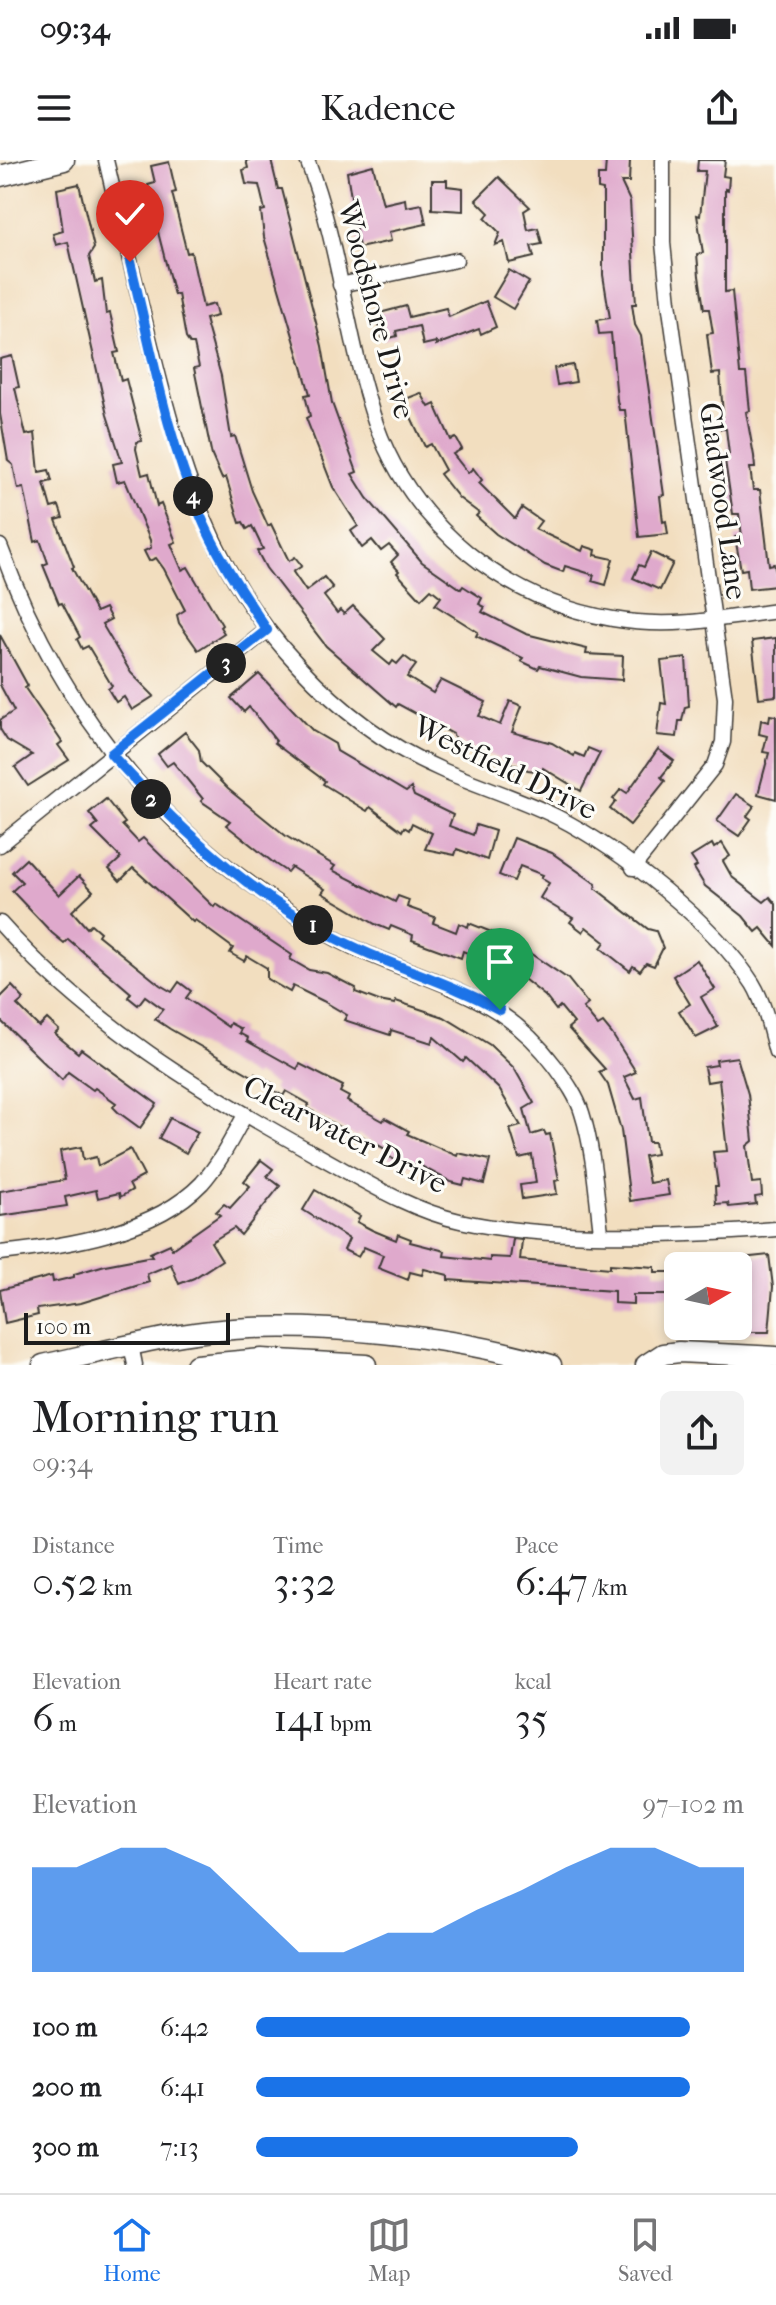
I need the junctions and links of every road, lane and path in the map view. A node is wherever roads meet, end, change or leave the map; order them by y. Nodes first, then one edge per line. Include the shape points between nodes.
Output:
1 (64, 160) edge
2 (106, 160) edge
3 (307, 160) edge
4 (663, 160) edge
5 (0, 176) edge
6 (456, 260) dead end
7 (340, 285) junction
8 (0, 546) edge
9 (776, 611) edge
10 (714, 621) junction
11 (267, 630) junction
12 (111, 754) junction
13 (0, 845) edge
14 (633, 868) junction
15 (0, 923) edge
16 (776, 1052) edge
17 (245, 1115) junction
18 (776, 1229) edge
19 (601, 1232) junction
20 (0, 1253) edge
21 (133, 1355) edge
22 (776, 1357) edge
23 (43, 1365) edge
24 (196, 1365) edge
25 (366, 1365) edge
26 (551, 1365) edge
27 (646, 1365) edge

1 - 5 main road
2 - 11 street, Westfield Drive via 177,451 212,539
3 - 7 street, Woodshore Drive
4 - 10 street, Gladwood Lane via 669,302
6 - 7 street
7 - 10 street, Woodshore Drive via 367,394 396,466 431,516 478,563 518,587 579,611 637,621
8 - 12 street via 43,648
9 - 10 street, Woodshore Drive
10 - 14 street, Gladwood Lane via 725,698 723,742 702,784
11 - 12 street
11 - 14 street, Westfield Drive via 346,710 397,747 559,818
12 - 13 street
12 - 19 street via 204,850 303,920 364,952 470,993 525,1032 567,1082 581,1110
14 - 16 street, Westfield Drive via 706,926 733,956 755,987
15 - 17 street, Clearwater Drive via 98,1017 180,1077
17 - 19 street, Clearwater Drive via 426,1210 506,1227
17 - 20 street via 210,1172 171,1207 106,1232
18 - 19 street, Clearwater Drive
21 - 23 main road
21 - 26 main road via 209,1331 294,1328 498,1351
22 - 27 main road via 679,1352 663,1354
24 - 25 main road via 262,1359

